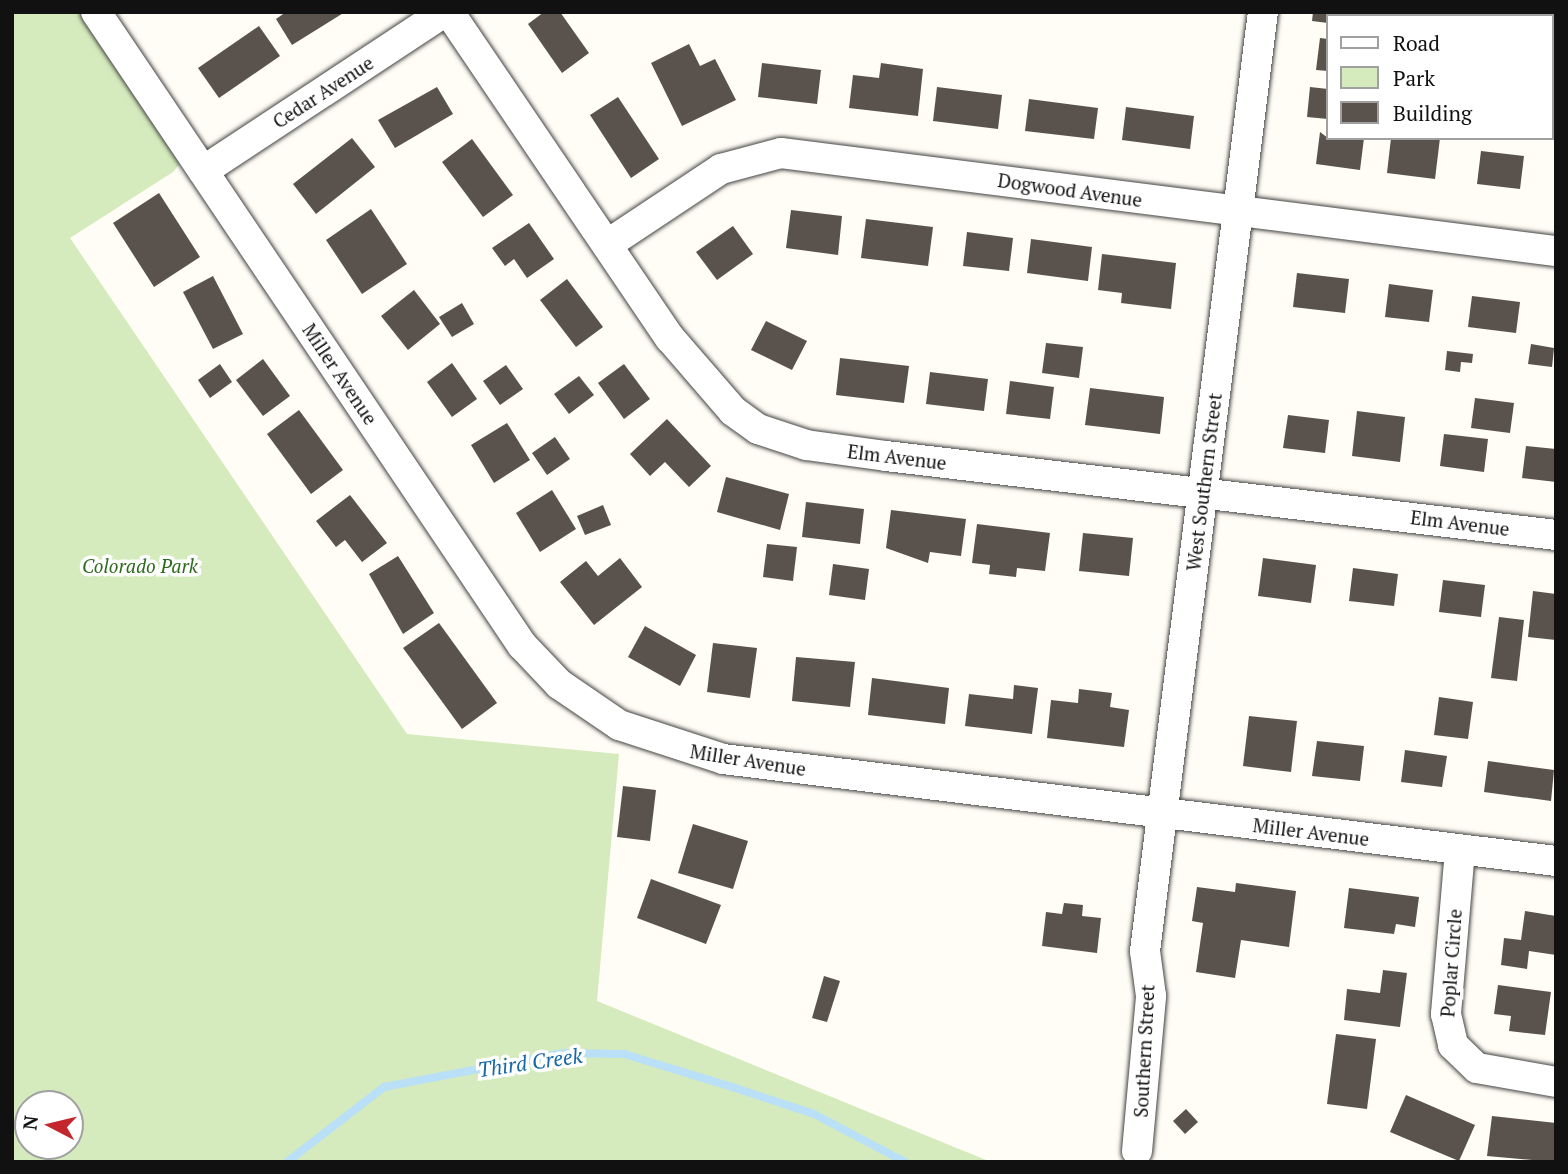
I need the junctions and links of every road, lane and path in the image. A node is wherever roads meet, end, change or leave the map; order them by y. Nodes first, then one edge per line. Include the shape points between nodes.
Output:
1 (96, 12) edge
2 (446, 12) edge
3 (1263, 12) edge
4 (203, 171) junction
5 (1240, 213) junction
6 (608, 244) junction
7 (1556, 251) edge
8 (1202, 491) junction
9 (1556, 535) edge
10 (1162, 815) junction
11 (1460, 849) junction
12 (1556, 861) edge
13 (1145, 951) joint
14 (1556, 1082) edge
15 (1137, 1151) dead end

1 - 4 street, Miller Avenue
2 - 4 street, Cedar Avenue
2 - 6 street, Elm Avenue
3 - 5 street, West Southern Street
4 - 10 street, Miller Avenue via 522,645 579,700 645,737 723,759
5 - 6 street, Dogwood Avenue via 781,153 721,169
5 - 7 street, Dogwood Avenue
5 - 8 street, West Southern Street
6 - 8 street, Elm Avenue via 707,384 733,411 776,438
8 - 9 street, Elm Avenue
8 - 10 street, West Southern Street
10 - 11 street, Miller Avenue
10 - 13 street, West Southern Street
11 - 12 street, Miller Avenue
11 - 14 street, Poplar Circle via 1446,1014 1450,1037 1477,1068
13 - 15 street, Southern Street via 1151,996

